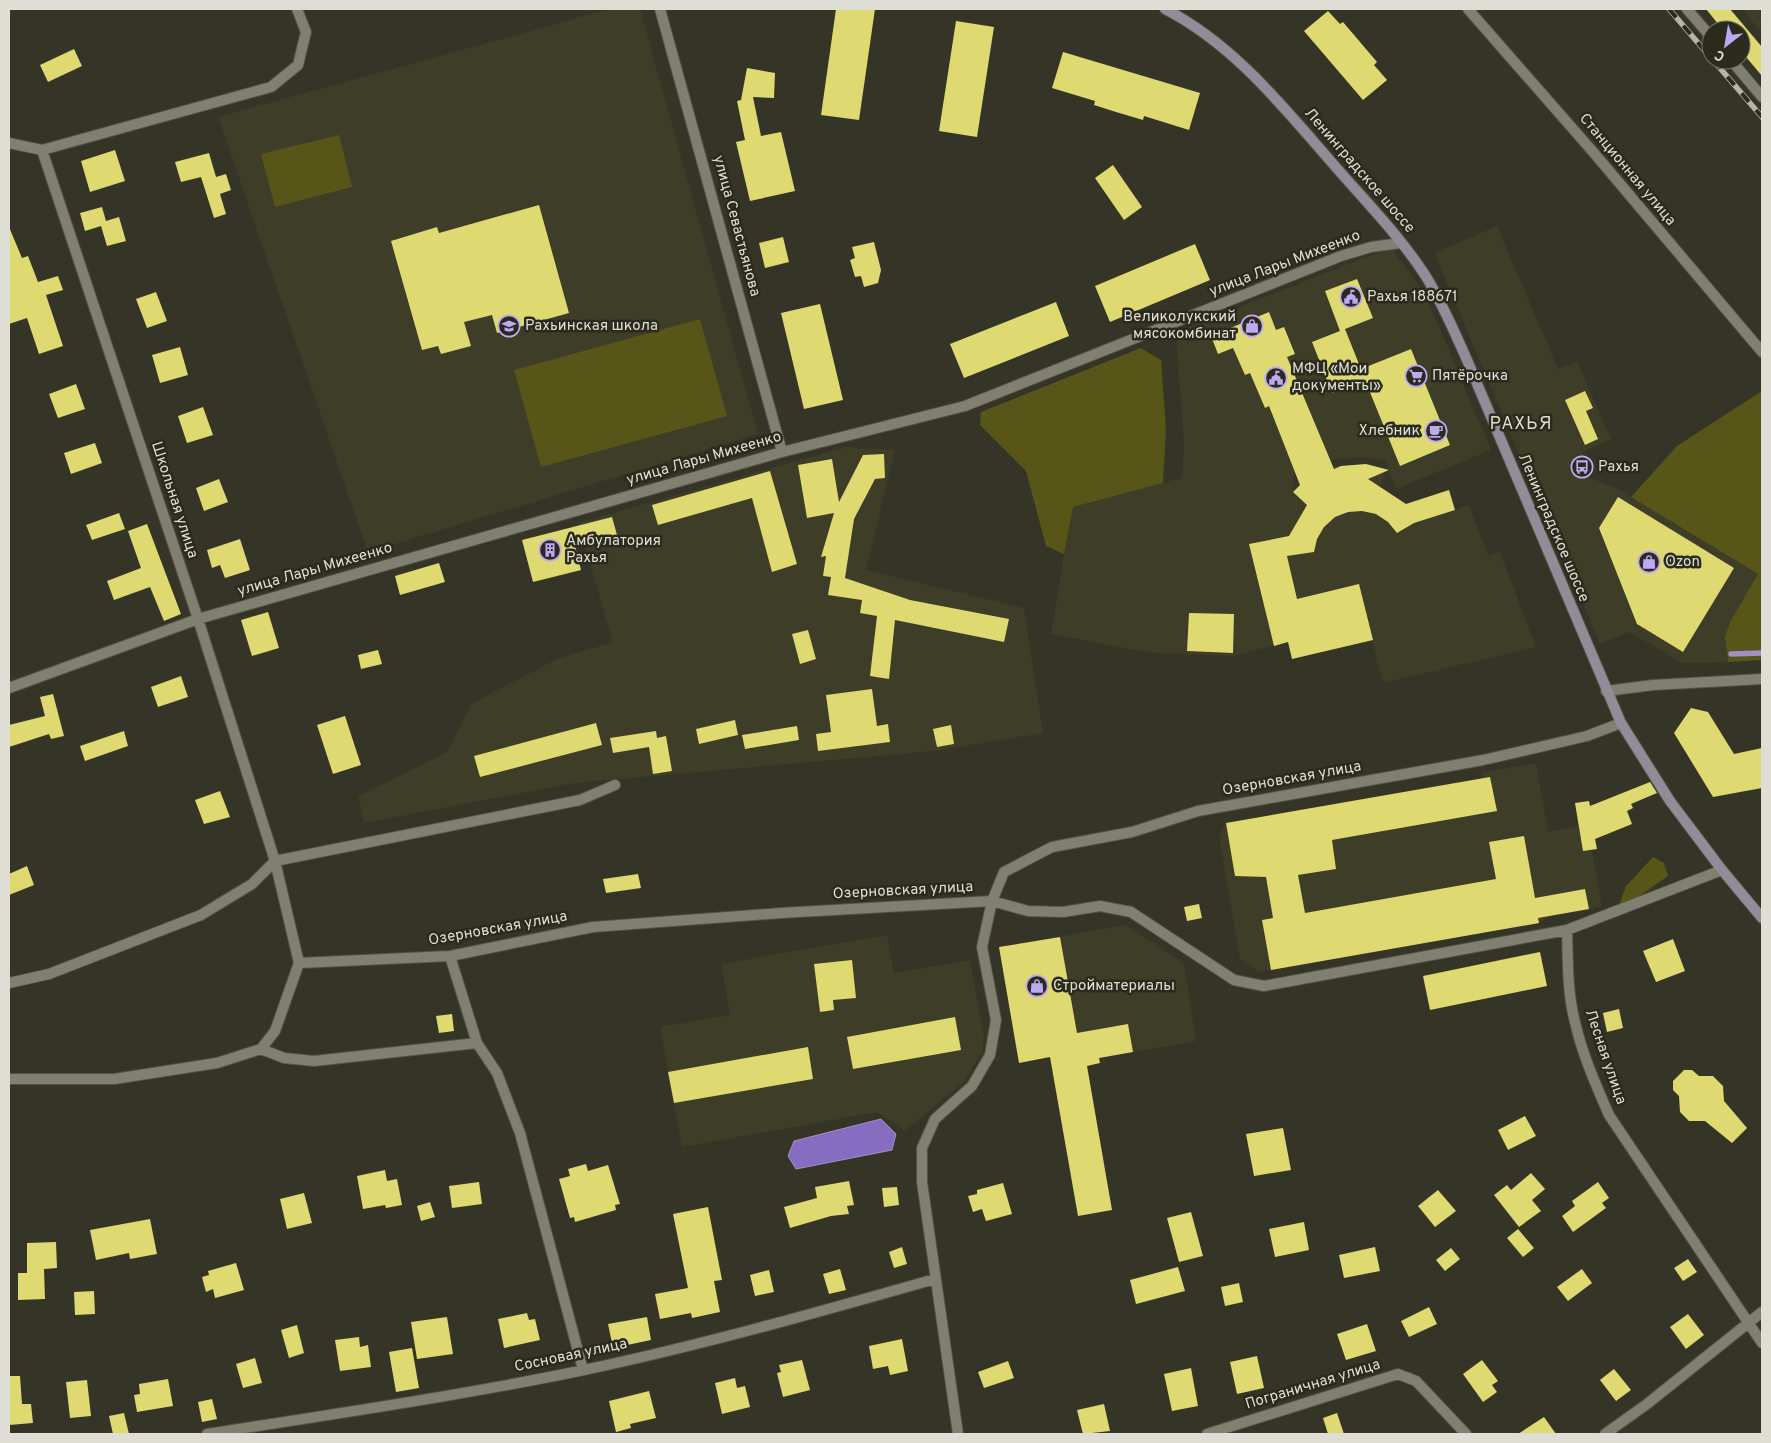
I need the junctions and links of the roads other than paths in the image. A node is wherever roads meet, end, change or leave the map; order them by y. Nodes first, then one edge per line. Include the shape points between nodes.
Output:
1 (297, 9) edge
2 (660, 9) edge
3 (1166, 9) edge
4 (1468, 9) edge
5 (1687, 9) edge
6 (1701, 25) edge
7 (1739, 70) edge
8 (1762, 97) edge
9 (9, 143) edge
10 (42, 150) junction
11 (1401, 243) junction
12 (1762, 352) edge
13 (782, 452) junction
14 (198, 618) junction
15 (1762, 679) edge
16 (9, 688) edge
17 (1606, 691) junction
18 (1621, 723) junction
19 (616, 784) dead end
20 (275, 861) junction
21 (1722, 870) junction
22 (992, 900) junction
23 (1762, 918) edge
24 (1567, 930) junction
25 (450, 956) junction
26 (299, 963) junction
27 (9, 983) edge
28 (478, 1043) junction
29 (261, 1049) junction
30 (9, 1080) edge
31 (935, 1279) junction
32 (1762, 1312) edge
33 (1749, 1324) junction
34 (1762, 1343) edge
35 (583, 1370) junction
36 (207, 1434) edge
37 (958, 1434) edge
38 (1206, 1434) edge
39 (1466, 1434) edge
40 (1604, 1434) edge

1 - 10 street via 306,32 298,65 271,87
2 - 13 street, улица Севастьянова
3 - 11 street, Ленинградское шоссе via 1209,34 1259,82
4 - 12 street, Станционная улица
5 - 6 street
7 - 8 street
9 - 10 street
10 - 14 street, Школьная улица
11 - 13 street, улица Лары Михеенко via 1341,256 965,406
11 - 17 street, Ленинградское шоссе via 1426,276 1446,313
13 - 14 street, улица Лары Михеенко
14 - 16 street, улица Лары Михеенко
14 - 20 street, Школьная улица
15 - 17 street
17 - 18 street, Ленинградское шоссе
18 - 21 street, Ленинградское шоссе via 1670,801
18 - 22 street, Озерновская улица via 1587,736 1484,760 1198,811 1132,832 1052,847 1004,872
19 - 20 street via 580,800
20 - 26 street, Школьная улица
20 - 27 street via 252,884 201,915 49,974
21 - 23 street, Ленинградское шоссе
21 - 24 street
22 - 24 street, Озерновская улица via 1028,911 1063,912 1100,906 1131,912 1234,980 1264,986
22 - 25 street, Озерновская улица via 593,927
22 - 31 street via 982,947 996,1020 990,1055 972,1086 935,1119 922,1148 922,1182
24 - 33 street, Лесная улица via 1574,1021 1596,1088 1609,1115
25 - 26 street, Озерновская улица
25 - 28 street
26 - 29 street via 275,1031
28 - 29 street via 314,1061 284,1058
28 - 35 street via 497,1073 520,1133
29 - 30 street via 217,1063 114,1080
31 - 35 street, Сосновая улица via 761,1329
31 - 37 street
32 - 33 street
33 - 34 street, Лесная улица
33 - 40 street
35 - 36 street, Сосновая улица
38 - 39 street, Пограничная улица via 1398,1374 1416,1381

